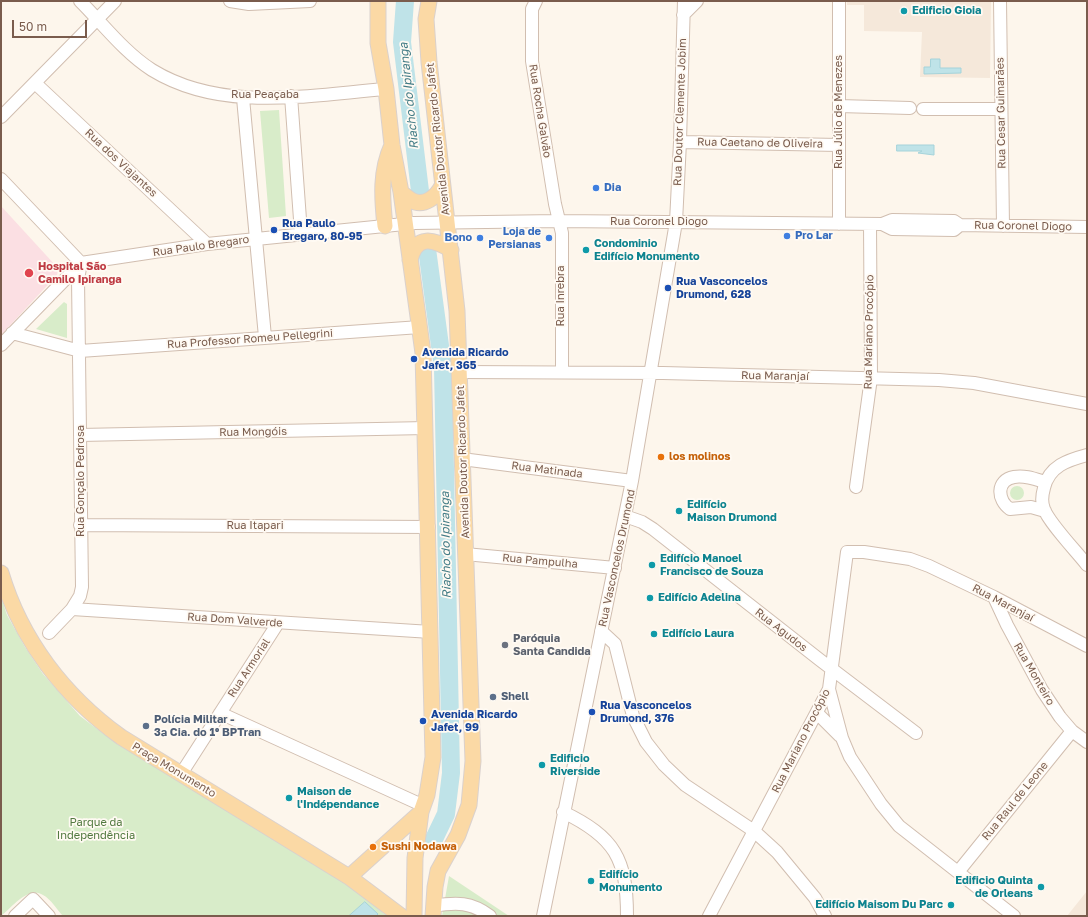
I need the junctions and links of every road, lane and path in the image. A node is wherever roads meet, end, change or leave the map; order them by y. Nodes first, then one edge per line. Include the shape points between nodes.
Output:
1 (80, 1) edge
2 (115, 1) edge
3 (230, 1) edge
4 (310, 1) edge
5 (378, 1) edge
6 (429, 1) edge
7 (536, 1) edge
8 (684, 1) edge
9 (697, 1) edge
10 (839, 1) edge
11 (1000, 1) edge
12 (683, 15) junction
13 (97, 19) junction
14 (35, 83) junction
15 (386, 90) junction
16 (291, 96) junction
17 (243, 98) junction
18 (839, 106) junction
19 (910, 108) dead end
20 (923, 109) dead end
21 (1001, 109) junction
22 (1, 117) edge
23 (680, 142) junction
24 (392, 145) junction
25 (839, 145) junction
26 (1, 179) edge
27 (442, 186) junction
28 (401, 192) junction
29 (558, 221) junction
30 (442, 222) junction
31 (676, 222) junction
32 (406, 224) junction
33 (839, 224) junction
34 (876, 224) junction
35 (385, 226) junction
36 (1003, 226) junction
37 (1087, 226) edge
38 (301, 233) junction
39 (256, 238) junction
40 (207, 244) junction
41 (451, 250) junction
42 (410, 260) junction
43 (81, 263) junction
44 (420, 327) junction
45 (12, 333) junction
46 (265, 337) junction
47 (1, 345) edge
48 (80, 351) junction
49 (562, 371) junction
50 (460, 372) junction
51 (650, 373) junction
52 (871, 378) junction
53 (1087, 404) edge
54 (426, 428) junction
55 (80, 436) junction
56 (1087, 455) edge
57 (462, 459) junction
58 (632, 481) junction
59 (1045, 482) junction
60 (856, 487) dead end
61 (1044, 511) junction
62 (625, 516) junction
63 (80, 525) junction
64 (429, 527) junction
65 (847, 552) joint
66 (465, 554) junction
67 (1087, 565) edge
68 (615, 568) junction
69 (1, 573) edge
70 (994, 597) junction
71 (72, 609) junction
72 (278, 623) junction
73 (601, 631) junction
74 (431, 632) junction
75 (49, 633) dead end
76 (1087, 646) edge
77 (833, 670) junction
78 (830, 689) junction
79 (220, 713) junction
80 (818, 714) junction
81 (1072, 731) junction
82 (916, 733) dead end
83 (842, 738) junction
84 (1087, 742) edge
85 (181, 774) junction
86 (422, 809) junction
87 (564, 812) junction
88 (754, 831) junction
89 (958, 872) junction
90 (349, 877) junction
91 (433, 911) edge
92 (15, 916) edge
93 (49, 916) edge
94 (401, 916) edge
95 (414, 916) edge
96 (490, 916) edge
97 (543, 916) edge
98 (627, 916) edge
99 (709, 916) edge
100 (826, 916) edge
101 (1014, 916) edge

1 - 13 street, Rua Peaçaba
2 - 13 street
3 - 4 street via 249,4
5 - 15 main road via 378,43
6 - 27 main road, Avenida Doutor Ricardo Jafet via 426,19 429,62
7 - 29 street, Rua Rocha Galvão via 531,17 532,61
8 - 12 street, Rua Doutor Clemente Jobim
9 - 12 street
10 - 18 street, Rua Júlio de Menezes
11 - 21 street, Rua Cesar Guimarães
12 - 23 street, Rua Doutor Clemente Jobim
13 - 14 street
13 - 17 street, Rua Peaçaba via 124,47 152,70 195,89
14 - 22 street
14 - 40 street, Rua dos Viajantes
15 - 16 street, Rua Peaçaba
15 - 24 main road
16 - 17 street, Rua Peaçaba
16 - 38 street
17 - 39 street
18 - 19 street
18 - 25 street, Rua Júlio de Menezes
20 - 21 street
21 - 36 street, Rua Cesar Guimarães
23 - 25 street, Rua Caetano de Oliveira
23 - 31 street, Rua Doutor Clemente Jobim
24 - 28 main road
24 - 35 main road via 385,160 383,183
25 - 33 street, Rua Júlio de Menezes
26 - 43 street
27 - 28 main road via 434,198 423,202 411,201
27 - 30 main road, Avenida Doutor Ricardo Jafet
28 - 32 main road
29 - 30 street, Rua Coronel Diogo
29 - 31 street, Rua Coronel Diogo
29 - 49 street, Rua Inrebra via 562,233
30 - 32 street, Rua Paulo Bregaro
30 - 41 main road, Avenida Doutor Ricardo Jafet
31 - 33 street, Rua Coronel Diogo
31 - 51 street, Rua Vasconcelos Drumond
32 - 35 street, Rua Paulo Bregaro
32 - 42 main road
33 - 34 street, Rua Coronel Diogo
34 - 36 street, Rua Coronel Diogo via 892,220 954,221 960,225
34 - 52 street, Rua Mariano Procópio
35 - 38 street, Rua Paulo Bregaro
36 - 37 street, Rua Coronel Diogo
38 - 39 street, Rua Paulo Bregaro
39 - 40 street, Rua Paulo Bregaro
39 - 46 street
40 - 43 street, Rua Paulo Bregaro
41 - 42 main road via 437,241 425,242 415,248
41 - 50 main road, Avenida Doutor Ricardo Jafet
42 - 44 main road
43 - 45 street
43 - 48 street via 78,279
44 - 46 street, Rua Professor Romeu Pellegrini
44 - 54 main road
45 - 47 street
45 - 48 street, Rua Professor Romeu Pellegrini
46 - 48 street, Rua Professor Romeu Pellegrini
48 - 55 street, Rua Gonçalo Pedrosa
49 - 50 street, Rua Maranjaí
49 - 51 street, Rua Maranjaí
50 - 57 main road, Avenida Doutor Ricardo Jafet
51 - 52 street, Rua Maranjaí
51 - 58 street, Rua Vasconcelos Drumond
52 - 53 street, Rua Maranjaí via 974,382
52 - 60 street, Rua Mariano Procópio
54 - 55 street, Rua Mongóis
54 - 64 main road
55 - 63 street, Rua Gonçalo Pedrosa
56 - 59 street via 1059,466 1051,472
57 - 58 street, Rua Matinada
57 - 66 main road, Avenida Doutor Ricardo Jafet
58 - 62 street, Rua Vasconcelos Drumond
59 - 61 street via 1042,498
59 - 61 street via 1026,477 1012,477 1001,485 1000,491 1003,502 1010,509 1030,507
61 - 67 street
62 - 68 street, Rua Vasconcelos Drumond
62 - 77 street, Rua Agudos via 653,529
63 - 64 street, Rua Itapari
63 - 71 street, Rua Gonçalo Pedrosa via 82,587
64 - 74 main road
65 - 70 street, Rua Maranjaí via 910,559
65 - 77 street, Rua Mariano Procópio
66 - 68 street, Rua Pampulha
66 - 91 main road, Avenida Doutor Ricardo Jafet via 472,783 458,835 438,871
68 - 73 street, Rua Vasconcelos Drumond
69 - 85 main road, Praça Monumento via 22,626 50,670 81,706 121,738
70 - 76 street, Rua Maranjaí
70 - 81 street, Rua Monteiro via 1042,690
71 - 72 street, Rua Dom Valverde
71 - 75 street
72 - 74 street, Rua Dom Valverde
72 - 79 street, Rua Armorial
73 - 87 street, Rua Vasconcelos Drumond
73 - 88 street via 615,644 632,716 646,742 664,765 685,785
74 - 86 main road via 433,757 427,796
77 - 78 street, Rua Mariano Procópio
77 - 82 street, Rua Agudos
78 - 80 street, Rua Mariano Procópio
78 - 83 street
79 - 85 street, Rua Armorial
79 - 86 street
80 - 83 street
80 - 88 street, Rua Mariano Procópio
81 - 84 street, Rua Monteiro
81 - 89 street, Rua Raul de Leone
83 - 89 street via 850,757 881,804 900,826
85 - 90 main road, Praça Monumento
86 - 90 main road
86 - 95 main road via 415,858
87 - 97 street, Rua Vasconcelos Drumond
87 - 98 street via 600,834 614,852 623,869 627,888
88 - 99 street, Rua Mariano Procópio
88 - 100 street via 795,873
89 - 101 street
90 - 94 main road, Praça Monumento
91 - 96 street via 452,904 470,905 478,907
92 - 93 street via 33,899

